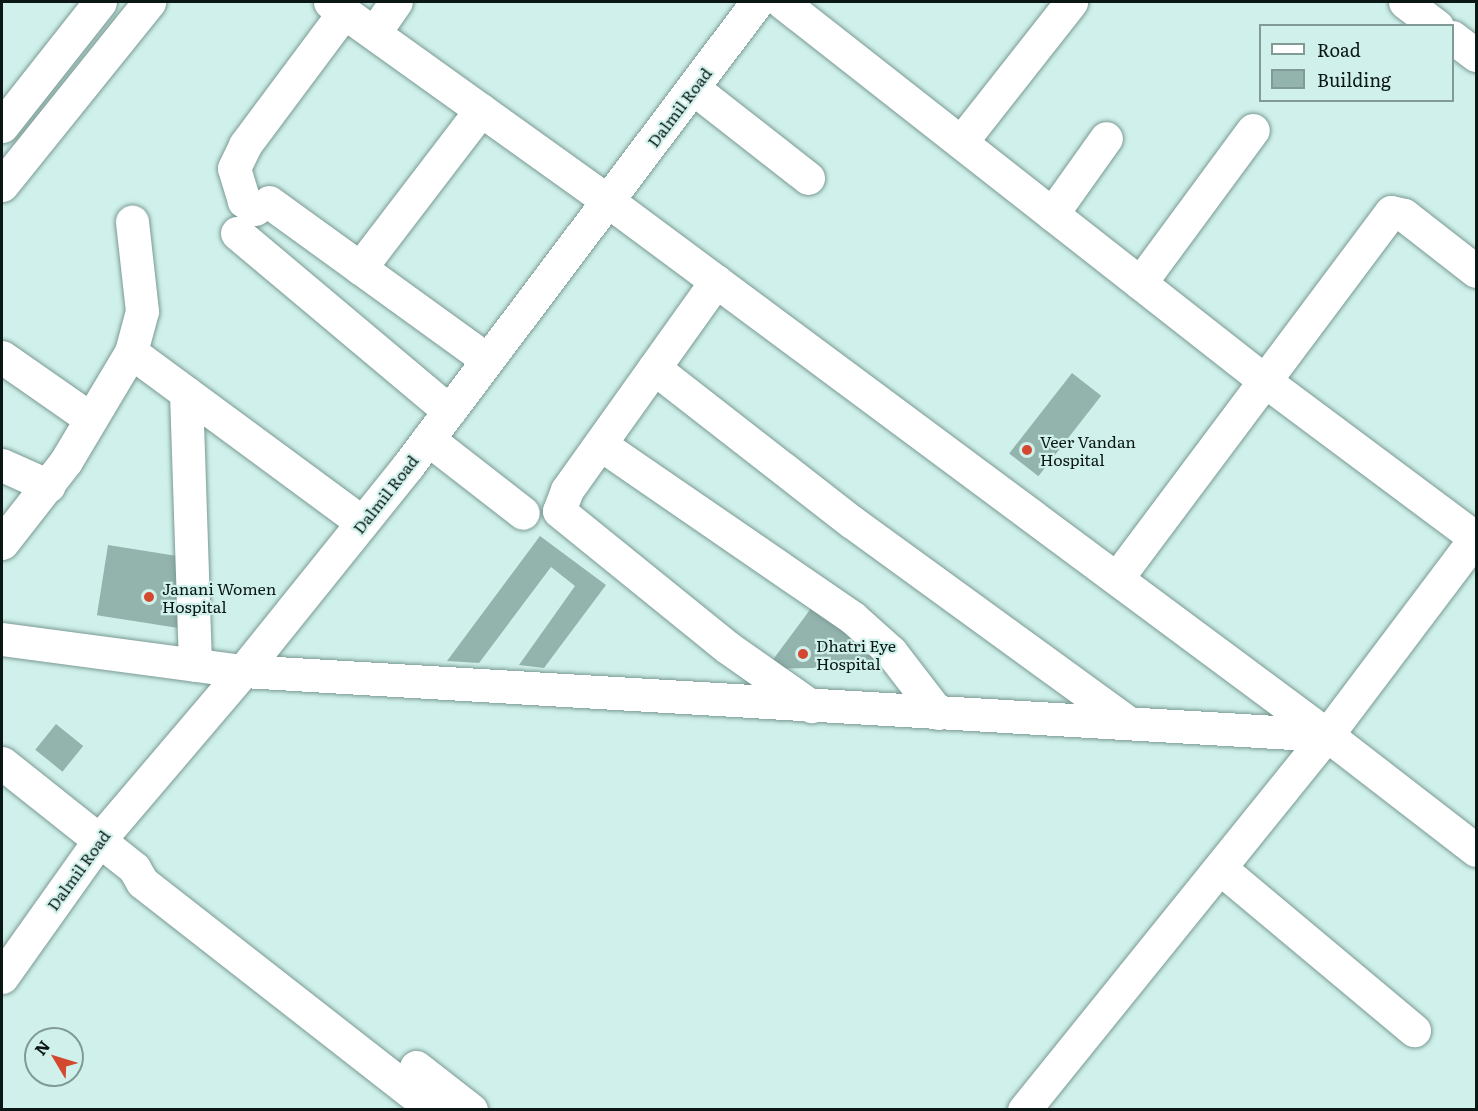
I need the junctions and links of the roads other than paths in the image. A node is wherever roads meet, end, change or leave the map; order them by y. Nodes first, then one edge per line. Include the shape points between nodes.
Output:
1 (99, 2) edge
2 (149, 2) edge
3 (396, 2) edge
4 (757, 2) edge
5 (782, 2) edge
6 (1071, 2) edge
7 (1405, 2) edge
8 (337, 7) edge
9 (1434, 24) edge
10 (374, 33) junction
11 (1454, 38) edge
12 (1476, 55) edge
13 (693, 88) junction
14 (15, 91) edge
15 (481, 110) junction
16 (2, 126) edge
17 (1253, 129) dead end
18 (1107, 138) dead end
19 (961, 142) junction
20 (808, 177) dead end
21 (2, 185) edge
22 (608, 201) junction
23 (1052, 214) junction
24 (253, 215) junction
25 (132, 222) dead end
26 (360, 268) junction
27 (1476, 271) edge
28 (716, 281) junction
29 (1140, 283) junction
30 (131, 352) junction
31 (2, 357) edge
32 (488, 360) junction
33 (654, 368) junction
34 (1265, 381) junction
35 (186, 393) junction
36 (449, 411) junction
37 (91, 419) junction
38 (428, 439) junction
39 (600, 444) junction
40 (2, 465) edge
41 (49, 486) junction
42 (523, 513) dead end
43 (362, 522) junction
44 (1476, 538) edge
45 (2, 543) edge
46 (1117, 578) junction
47 (2, 639) edge
48 (195, 665) junction
49 (243, 671) junction
50 (811, 706) junction
51 (938, 713) junction
52 (1129, 723) junction
53 (1328, 735) junction
54 (2, 763) edge
55 (100, 839) junction
56 (1476, 850) edge
57 (1220, 868) junction
58 (2, 977) edge
59 (1414, 1030) dead end
60 (365, 1042) junction
61 (434, 1110) edge
62 (471, 1110) edge
63 (1024, 1110) edge

1 - 14 main road
2 - 21 main road
3 - 10 main road
4 - 13 main road, Dalmil Road
5 - 19 main road
6 - 19 main road
7 - 9 main road
8 - 10 main road
8 - 24 main road via 245,145 234,168 244,201
10 - 15 main road
11 - 12 main road
13 - 20 main road
13 - 22 main road, Dalmil Road
14 - 16 main road
15 - 22 main road
15 - 26 main road
17 - 29 main road
18 - 23 main road
19 - 23 main road
22 - 28 main road
22 - 32 main road, Dalmil Road
23 - 29 main road
24 - 26 main road
24 - 36 main road
25 - 30 main road via 142,311
26 - 32 main road
27 - 34 main road via 1404,215 1391,212
28 - 33 main road
28 - 46 main road
29 - 34 main road
30 - 35 main road
30 - 37 main road
31 - 37 main road
32 - 36 main road, Dalmil Road
33 - 39 main road
33 - 52 main road via 852,522
34 - 44 main road
34 - 46 main road
35 - 43 main road
35 - 48 main road
36 - 38 main road, Dalmil Road
37 - 41 main road
38 - 42 main road
38 - 43 main road, Dalmil Road
39 - 50 main road via 561,502 559,511 564,518 727,647
39 - 51 main road via 853,618 897,659
40 - 41 main road
41 - 45 main road
43 - 49 main road, Dalmil Road
44 - 53 main road
46 - 53 main road
47 - 48 main road
48 - 49 main road
49 - 50 main road
49 - 55 main road, Dalmil Road
50 - 51 main road
51 - 52 main road
52 - 53 main road
53 - 56 main road
53 - 57 main road
54 - 55 main road
55 - 58 main road, Dalmil Road
55 - 60 main road via 134,868 142,882 232,938
57 - 59 main road
57 - 63 main road
60 - 61 main road
60 - 62 main road

